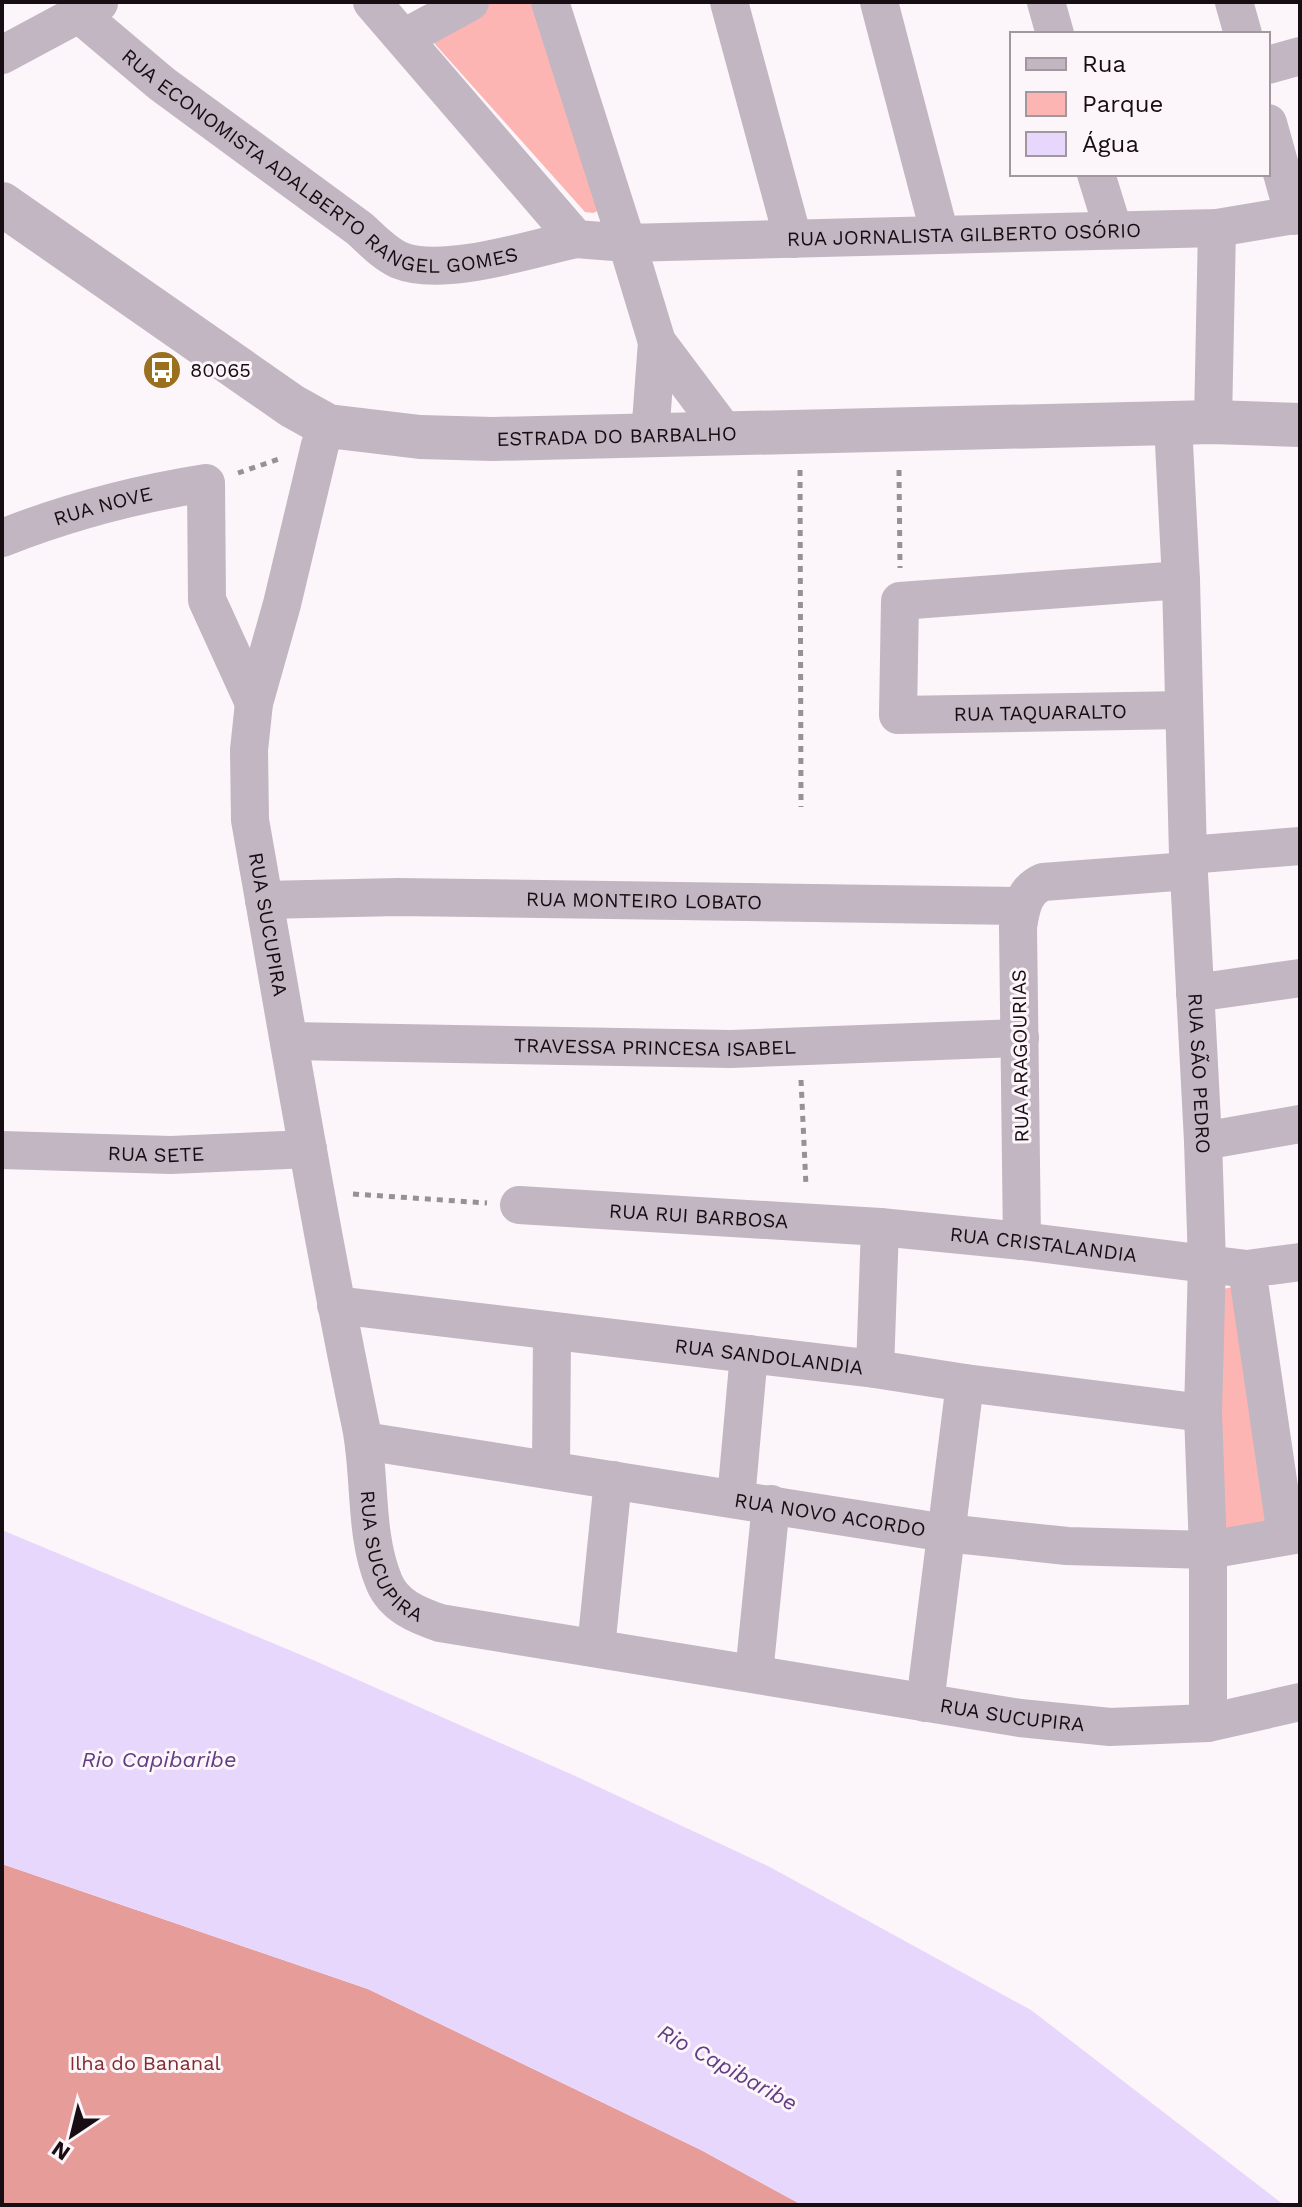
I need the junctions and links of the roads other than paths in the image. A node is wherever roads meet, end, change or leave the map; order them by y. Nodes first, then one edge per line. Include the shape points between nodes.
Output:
1 (372, 2) edge
2 (470, 2) edge
3 (550, 2) edge
4 (729, 2) edge
5 (879, 2) edge
6 (1046, 2) edge
7 (1234, 2) edge
8 (90, 8) edge
9 (1054, 32) edge
10 (1242, 32) edge
11 (404, 38) junction
12 (2, 55) edge
13 (1300, 56) edge
14 (1270, 64) edge
15 (1270, 129) edge
16 (1097, 176) edge
17 (2, 204) edge
18 (1297, 215) edge
19 (1217, 228) junction
20 (1113, 229) junction
21 (940, 235) junction
22 (576, 239) junction
23 (793, 239) junction
24 (627, 243) junction
25 (657, 342) junction
26 (1193, 423) junction
27 (1300, 425) edge
28 (726, 434) junction
29 (324, 436) junction
30 (650, 436) junction
31 (2, 538) edge
32 (1181, 580) junction
33 (254, 703) junction
34 (1184, 710) junction
35 (1300, 846) edge
36 (1188, 863) junction
37 (1033, 894) junction
38 (264, 900) junction
39 (1300, 978) edge
40 (1195, 993) junction
41 (1020, 1038) junction
42 (289, 1041) junction
43 (1300, 1124) edge
44 (1203, 1141) junction
45 (308, 1149) junction
46 (2, 1150) edge
47 (519, 1205) road end
48 (880, 1227) junction
49 (1022, 1241) junction
50 (1300, 1262) edge
51 (1207, 1263) junction
52 (1247, 1269) junction
53 (336, 1305) junction
54 (552, 1331) junction
55 (749, 1354) junction
56 (875, 1369) junction
57 (965, 1383) junction
58 (1203, 1413) junction
59 (364, 1441) junction
60 (551, 1470) junction
61 (613, 1480) junction
62 (754, 1502) junction
63 (946, 1533) junction
64 (1293, 1535) edge
65 (1208, 1550) junction
66 (596, 1648) junction
67 (754, 1674) junction
68 (1300, 1702) edge
69 (925, 1703) junction
70 (1208, 1723) junction

1 - 11 street
2 - 11 street
3 - 24 street
4 - 23 street
5 - 21 street
6 - 9 street
7 - 10 street
8 - 12 street
8 - 22 street, RUA ECONOMISTA ADALBERTO RANGEL GOMES via 162,84 400,260 420,266 481,261
11 - 22 street
13 - 14 street
15 - 18 street
16 - 20 street
17 - 29 street, ESTRADA DO BARBALHO via 292,406
18 - 19 street, RUA JORNALISTA GILBERTO OSÓRIO
19 - 20 street, RUA JORNALISTA GILBERTO OSÓRIO
19 - 26 street, RUA SÃO PEDRO
20 - 21 street, RUA JORNALISTA GILBERTO OSÓRIO
21 - 23 street, RUA JORNALISTA GILBERTO OSÓRIO
22 - 24 street, RUA ECONOMISTA ADALBERTO RANGEL GOMES
23 - 24 street, RUA JORNALISTA GILBERTO OSÓRIO
24 - 25 street
25 - 28 street
25 - 30 street
26 - 27 street, ESTRADA DO BARBALHO
26 - 28 street, ESTRADA DO BARBALHO
26 - 32 street, RUA SÃO PEDRO
28 - 30 street, ESTRADA DO BARBALHO
29 - 30 street, ESTRADA DO BARBALHO
29 - 33 street, RUA SUCUPIRA
31 - 33 street, RUA NOVE via 117,500 206,483 207,600
32 - 34 street, RUA SÃO PEDRO
32 - 34 street, RUA TAQUARALTO via 900,601 898,715
33 - 38 street, RUA SUCUPIRA via 250,820
34 - 36 street, RUA SÃO PEDRO
35 - 36 street, RUA MONTEIRO LOBATO
36 - 37 street, RUA MONTEIRO LOBATO
36 - 40 street, RUA SÃO PEDRO
37 - 38 street, RUA MONTEIRO LOBATO
37 - 41 street, RUA ARAGOURIAS via 1018,927
38 - 42 street, RUA SUCUPIRA
39 - 40 street
40 - 44 street, RUA SÃO PEDRO
41 - 42 street, TRAVESSA PRINCESA ISABEL via 731,1049
41 - 49 street, RUA ARAGOURIAS
42 - 45 street, RUA SUCUPIRA
43 - 44 street
44 - 51 street, RUA SÃO PEDRO
45 - 46 street, RUA SETE via 171,1155
45 - 53 street, RUA SUCUPIRA
47 - 48 street, RUA RUI BARBOSA
48 - 49 street, RUA CRISTALANDIA
48 - 56 street
49 - 51 street, RUA CRISTALANDIA
50 - 52 street, RUA CRISTALANDIA
51 - 52 street, RUA CRISTALANDIA
51 - 58 street, RUA SÃO PEDRO
52 - 64 street
53 - 54 street, RUA SANDOLANDIA
53 - 59 street, RUA SUCUPIRA
54 - 55 street, RUA SANDOLANDIA
54 - 60 street
55 - 56 street, RUA SANDOLANDIA
55 - 62 street
56 - 57 street, RUA SANDOLANDIA
57 - 58 street, RUA SANDOLANDIA
57 - 63 street
58 - 65 street, RUA SÃO PEDRO
59 - 60 street, RUA NOVO ACORDO
59 - 66 street, RUA SUCUPIRA via 373,1541 384,1582 397,1602 440,1623
60 - 61 street, RUA NOVO ACORDO
61 - 62 street, RUA NOVO ACORDO
61 - 66 street
62 - 63 street, RUA NOVO ACORDO
62 - 67 street
63 - 65 street, RUA NOVO ACORDO via 1067,1546
63 - 69 street
64 - 65 street, RUA NOVO ACORDO
65 - 70 street, RUA SÃO PEDRO
66 - 67 street, RUA SUCUPIRA
67 - 69 street, RUA SUCUPIRA
68 - 70 street, RUA SUCUPIRA
69 - 70 street, RUA SUCUPIRA via 1110,1727

